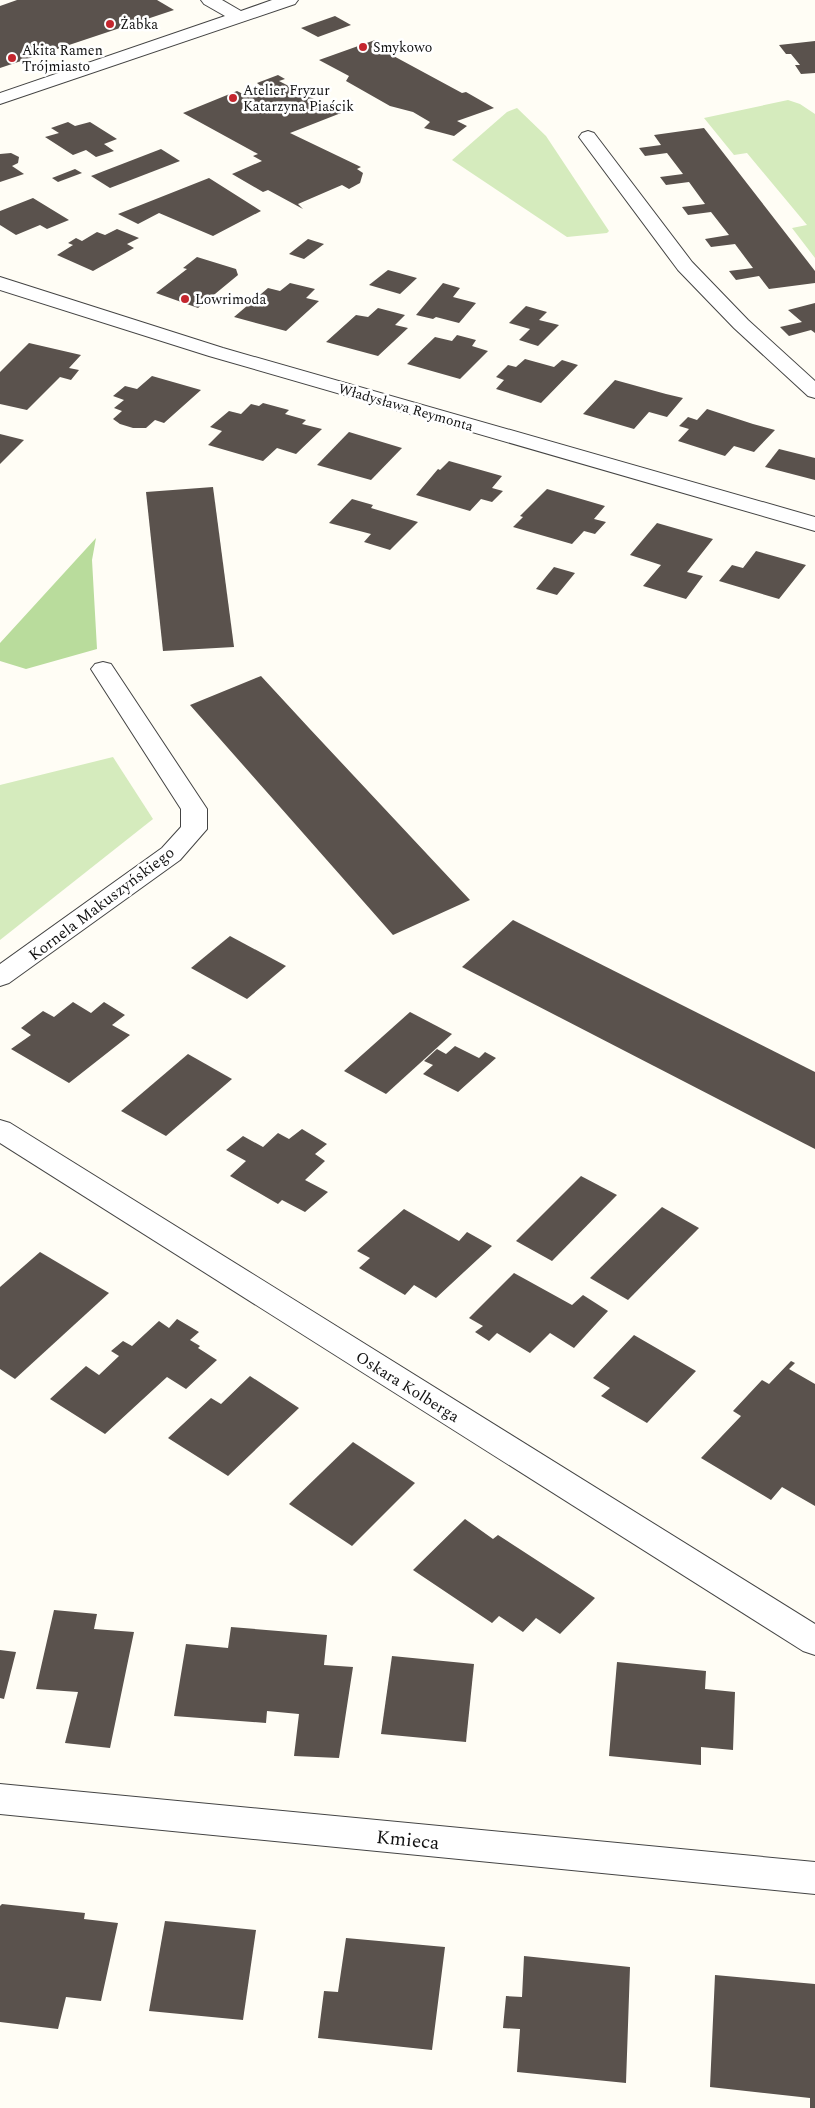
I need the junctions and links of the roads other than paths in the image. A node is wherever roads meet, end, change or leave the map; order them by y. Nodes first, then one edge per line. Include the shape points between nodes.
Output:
1 (210, 0) edge
2 (289, 0) edge
3 (239, 17) junction
4 (0, 99) edge
5 (588, 137) dead end
6 (0, 283) edge
7 (815, 392) edge
8 (815, 524) edge
9 (103, 669) dead end
10 (0, 977) edge
11 (0, 1130) edge
12 (815, 1641) edge
13 (0, 1799) edge
14 (815, 1878) edge

1 - 3 street
2 - 3 street
3 - 4 street
5 - 7 street via 685,266 740,324
6 - 8 street, Władysława Reymonta via 216,352
9 - 10 street, Kornela Makuszyńskiego via 194,809 194,829 171,854
11 - 12 street, Oskara Kolberga
13 - 14 street, Kmieca

